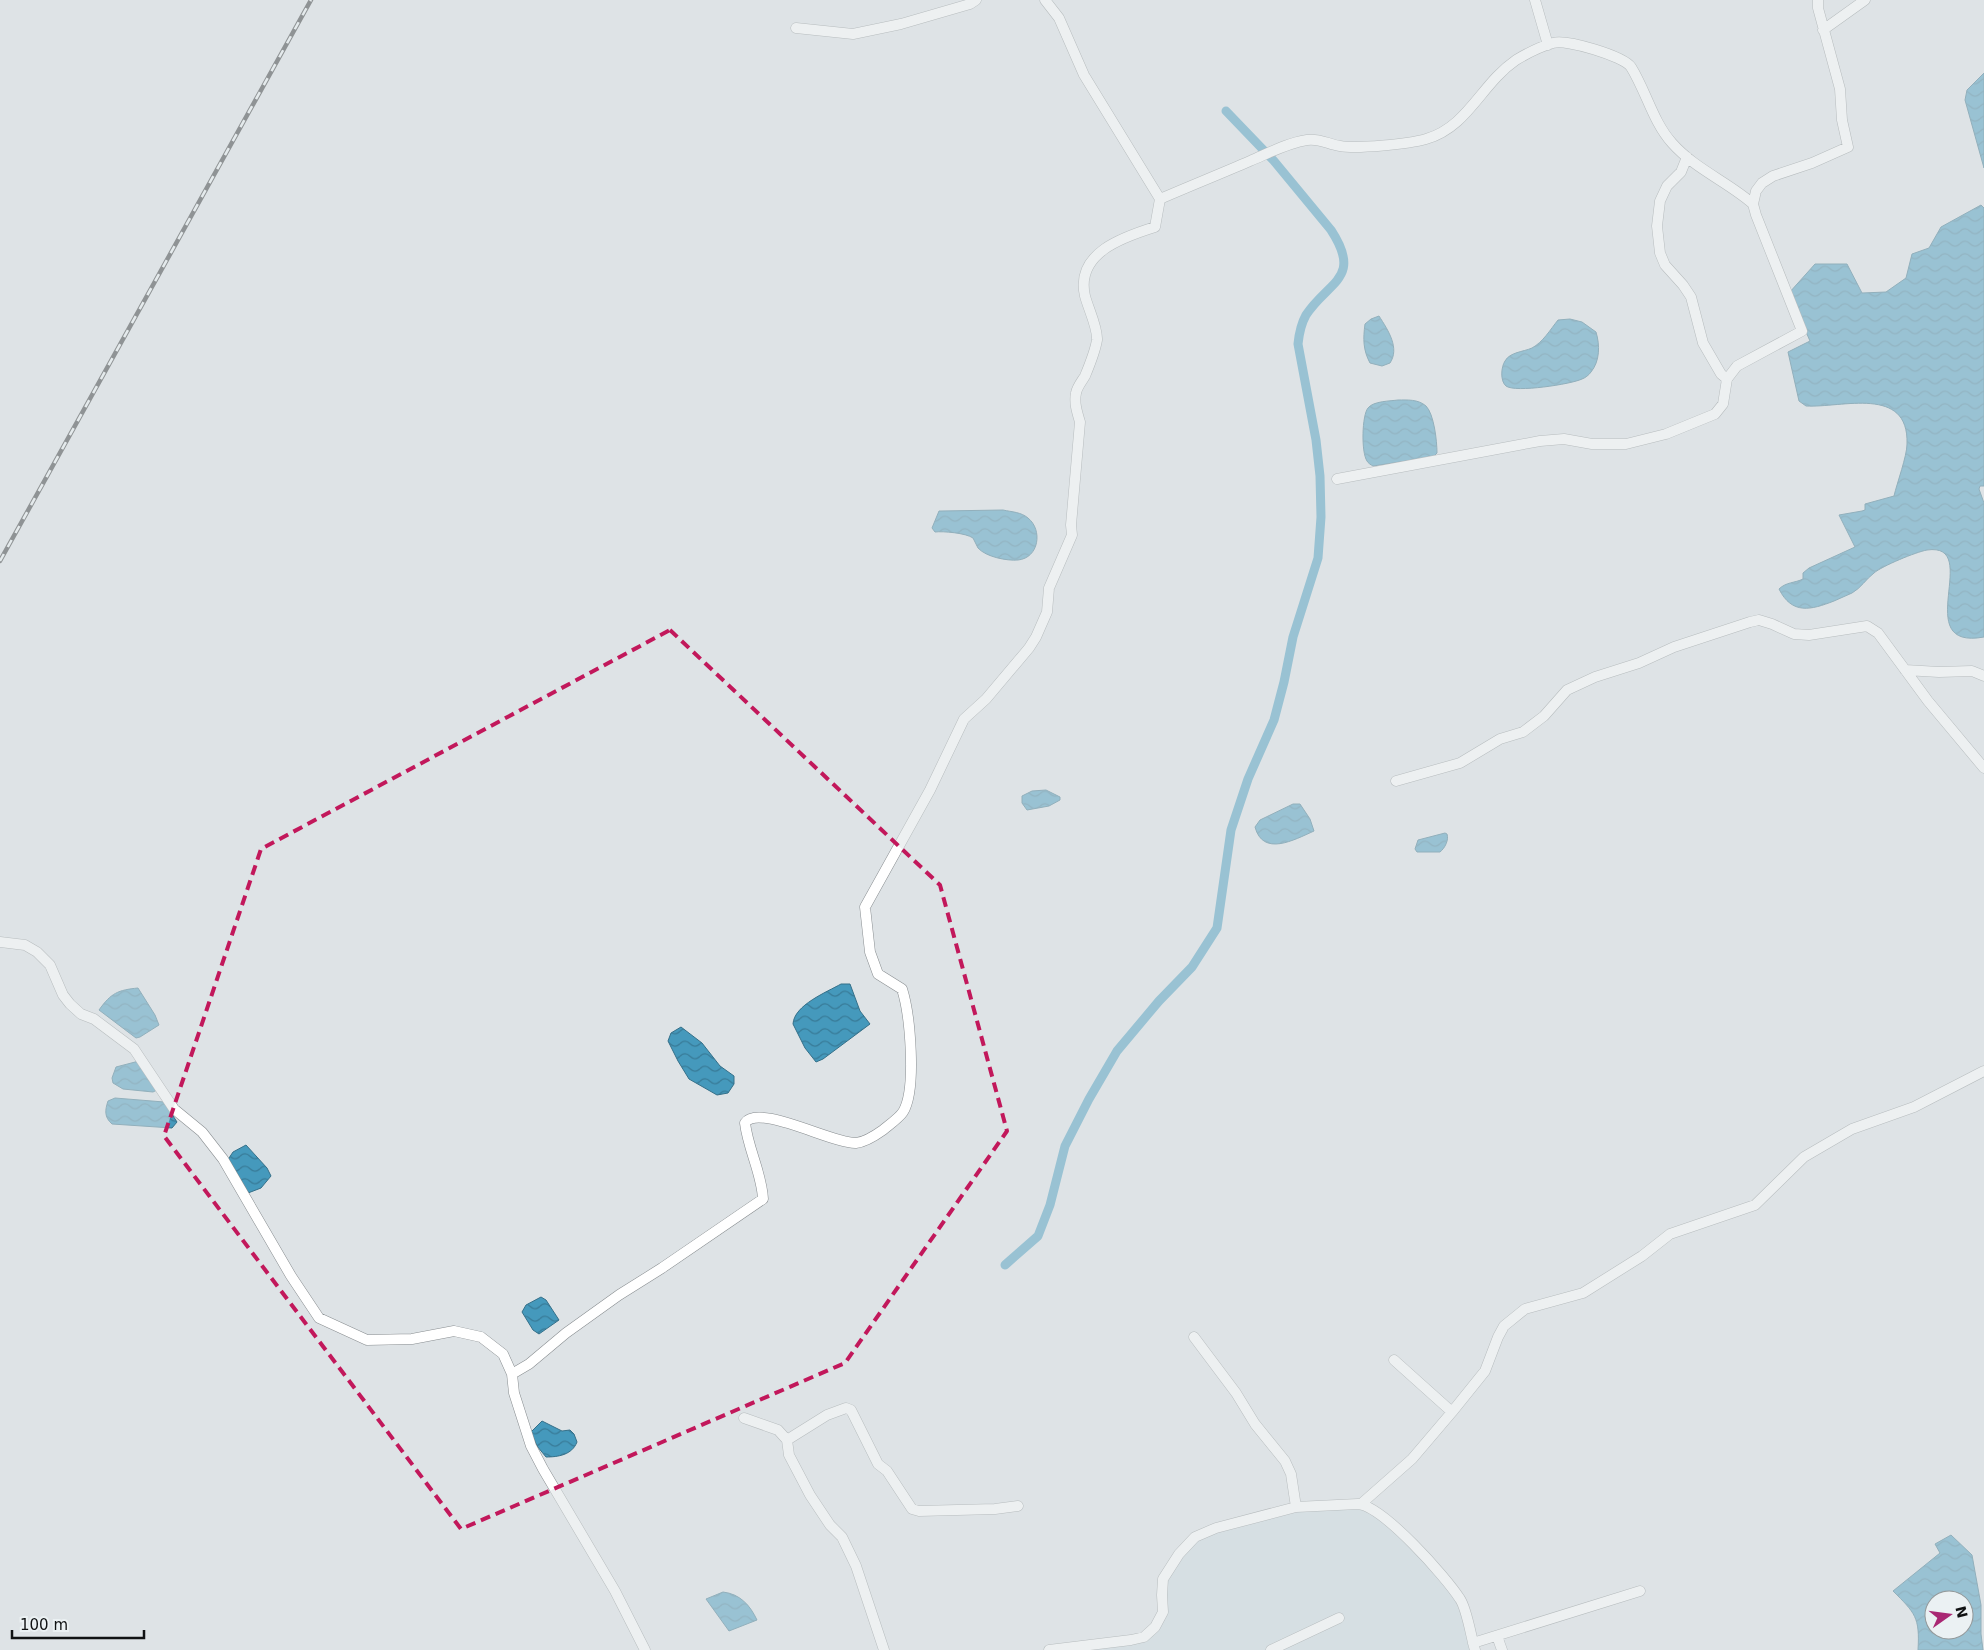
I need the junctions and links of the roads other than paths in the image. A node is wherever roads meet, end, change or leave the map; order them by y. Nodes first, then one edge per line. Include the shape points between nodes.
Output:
1 (976, 0) edge
2 (1046, 0) edge
3 (1535, 0) edge
4 (1818, 0) edge
5 (1866, 0) edge
6 (796, 28) dead end
7 (1823, 30) junction
8 (1548, 45) junction
9 (1687, 157) junction
10 (1160, 199) junction
11 (1753, 204) junction
12 (1727, 379) junction
13 (1337, 479) dead end
14 (1905, 670) junction
15 (1984, 676) edge
16 (1984, 768) edge
17 (1396, 781) dead end
18 (0, 942) edge
19 (1984, 1071) edge
20 (1194, 1337) dead end
21 (1394, 1360) dead end
22 (512, 1374) junction
23 (1452, 1412) junction
24 (744, 1418) dead end
25 (788, 1440) junction
26 (1361, 1504) junction
27 (1018, 1506) dead end
28 (1296, 1507) junction
29 (1640, 1591) dead end
30 (1339, 1618) dead end
31 (1497, 1636) junction
32 (1474, 1646) edge
33 (645, 1650) edge
34 (884, 1650) edge
35 (1049, 1650) edge
36 (1271, 1650) edge
37 (1502, 1650) edge

1 - 6 street via 901,24 853,34
2 - 10 street via 1059,18 1084,75
3 - 8 street
4 - 7 street
5 - 7 street
7 - 11 street via 1840,89 1848,147 1773,176 1756,191
8 - 9 street via 1555,42 1579,44 1629,65 1657,120 1671,142
8 - 10 street via 1516,60 1490,84 1465,116 1426,139 1374,146 1340,146 1305,140 1281,147
9 - 11 street
9 - 12 street via 1681,172 1660,201 1657,226 1660,253 1691,297 1703,343 1711,360
10 - 22 street via 1155,227 1112,244 1090,261 1084,278 1084,294 1097,338 1093,357 1076,391 1080,422 1072,535 1049,588 1047,612 1029,648 986,699 964,719 930,790 865,907 870,952 878,974 902,989 906,1003 912,1079 902,1113 875,1136 857,1143 839,1141 772,1118 747,1120 746,1133 762,1185 763,1199 619,1295
11 - 12 street via 1802,331 1737,366
12 - 13 street via 1722,404 1715,414 1666,434 1626,444 1540,441
14 - 15 street via 1972,671
14 - 16 street
14 - 17 street via 1878,633 1867,626 1794,634 1759,620 1595,677 1567,690 1544,716 1523,732 1500,739 1460,763
18 - 22 street via 25,945 37,952 50,964 70,1004 134,1049 174,1108 202,1132 223,1159 319,1318 367,1340 412,1339 454,1331 481,1336 503,1354
19 - 23 street via 1914,1107 1852,1129 1804,1157 1755,1205 1670,1234 1583,1293 1526,1309 1504,1326 1486,1371
20 - 28 street via 1284,1461 1291,1474
21 - 23 street
22 - 33 street via 514,1393 531,1446 616,1592
23 - 26 street via 1412,1459
24 - 25 street via 778,1430
25 - 27 street via 828,1415 846,1408 851,1410 878,1464 887,1471 912,1509
25 - 34 street via 789,1455 810,1495 842,1537 856,1566
26 - 28 street
26 - 32 street via 1392,1522 1461,1600
28 - 35 street via 1216,1528 1195,1537 1163,1579 1163,1612 1156,1627 1144,1637
29 - 31 street
30 - 36 street
31 - 32 street
31 - 37 street

